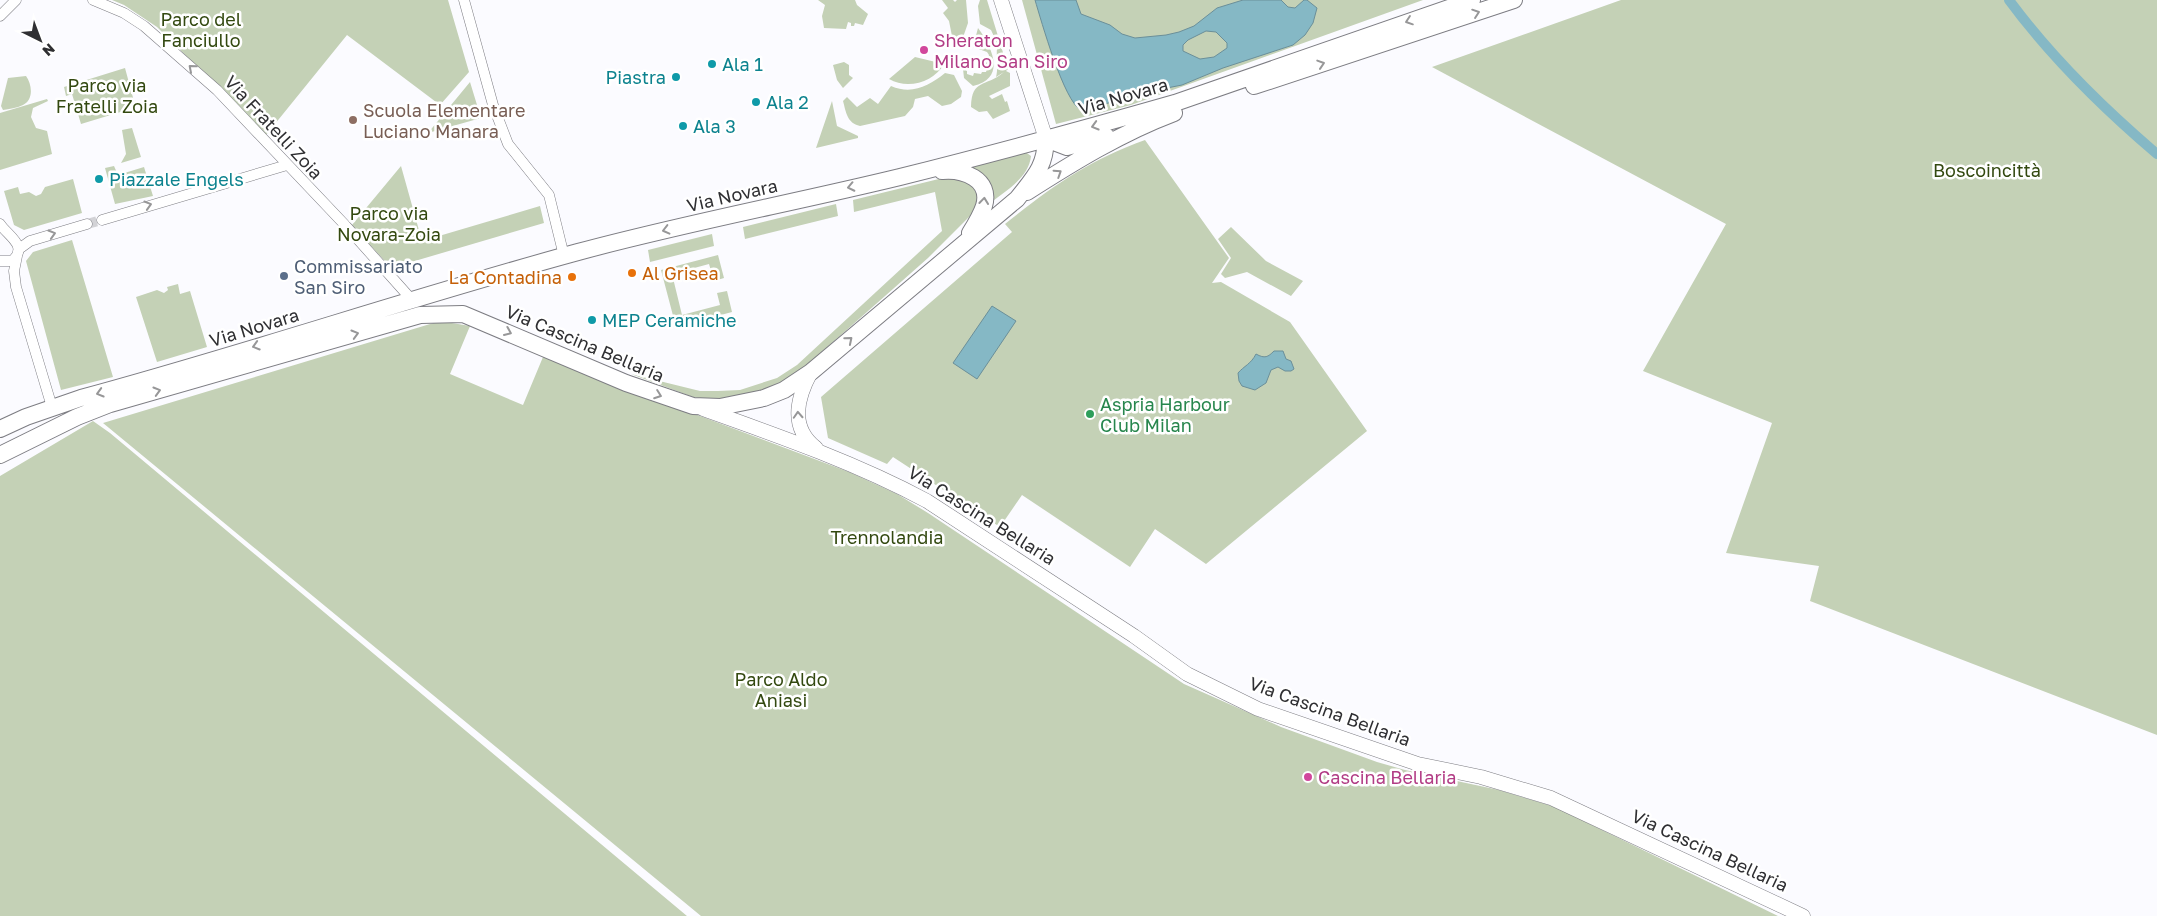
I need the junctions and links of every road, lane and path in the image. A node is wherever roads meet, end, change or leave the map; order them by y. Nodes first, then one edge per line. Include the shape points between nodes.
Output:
1 (5, 0) edge
2 (16, 0) edge
3 (93, 0) edge
4 (464, 0) edge
5 (1002, 0) edge
6 (1472, 0) edge
7 (1514, 0) edge
8 (0, 14) edge
9 (1154, 121) junction
10 (1046, 139) junction
11 (287, 165) junction
12 (899, 177) junction
13 (1017, 199) junction
14 (102, 220) tunnel mouth
15 (0, 224) edge
16 (87, 224) tunnel mouth
17 (4, 235) edge
18 (964, 244) junction
19 (18, 252) junction
20 (564, 256) junction
21 (0, 262) edge
22 (464, 285) junction
23 (16, 287) junction
24 (412, 300) junction
25 (463, 314) junction
26 (811, 372) junction
27 (692, 406) junction
28 (52, 407) junction
29 (77, 417) junction
30 (2, 427) edge
31 (0, 448) edge
32 (821, 452) junction
33 (0, 455) edge
34 (1803, 916) edge

1 - 8 street
2 - 8 street
11 -> 3 street, Via Fratelli Zoia via 217,90 144,26
4 - 20 street via 493,106 508,144 549,195
5 - 10 street
6 -> 10 main road, Via Novara via 1175,103
9 -> 7 main road, Via Novara
9 - 10 main road via 1067,147
13 -> 9 main road, Via Novara via 1090,152
10 - 12 main road, Via Novara
10 - 13 main road via 1046,157
14 -> 11 street
11 - 24 street, Via Fratelli Zoia
18 -> 12 main road via 984,208 985,194 980,182 965,172 950,170
12 -> 20 main road, Via Novara
13 - 18 main road, Via Cascina Bellaria
15 - 17 street
19 -> 16 street via 30,241
17 - 19 street via 16,240
26 -> 18 main road, Via Cascina Bellaria
19 - 21 street via 8,262
19 - 23 street via 14,270
20 - 22 main road, Via Novara
21 - 23 street
22 - 24 main road, Via Novara
22 - 25 main road via 456,296 456,303
23 - 28 street
24 -> 28 main road, Via Novara
25 -> 27 main road, Via Cascina Bellaria via 626,383
29 -> 25 main road, Via Novara via 110,404 420,315
26 - 27 main road, Via Cascina Bellaria via 784,390 764,398 720,407
32 -> 26 street, Via Cascina Bellaria via 804,437 797,418 798,401
27 - 32 street, Via Cascina Bellaria
28 - 29 main road
28 - 30 main road, Via Novara
28 - 31 main road via 51,416
29 - 33 main road, Via Novara
32 - 34 street, Via Cascina Bellaria via 927,501 1187,674 1258,709 1418,764 1490,779 1551,798

